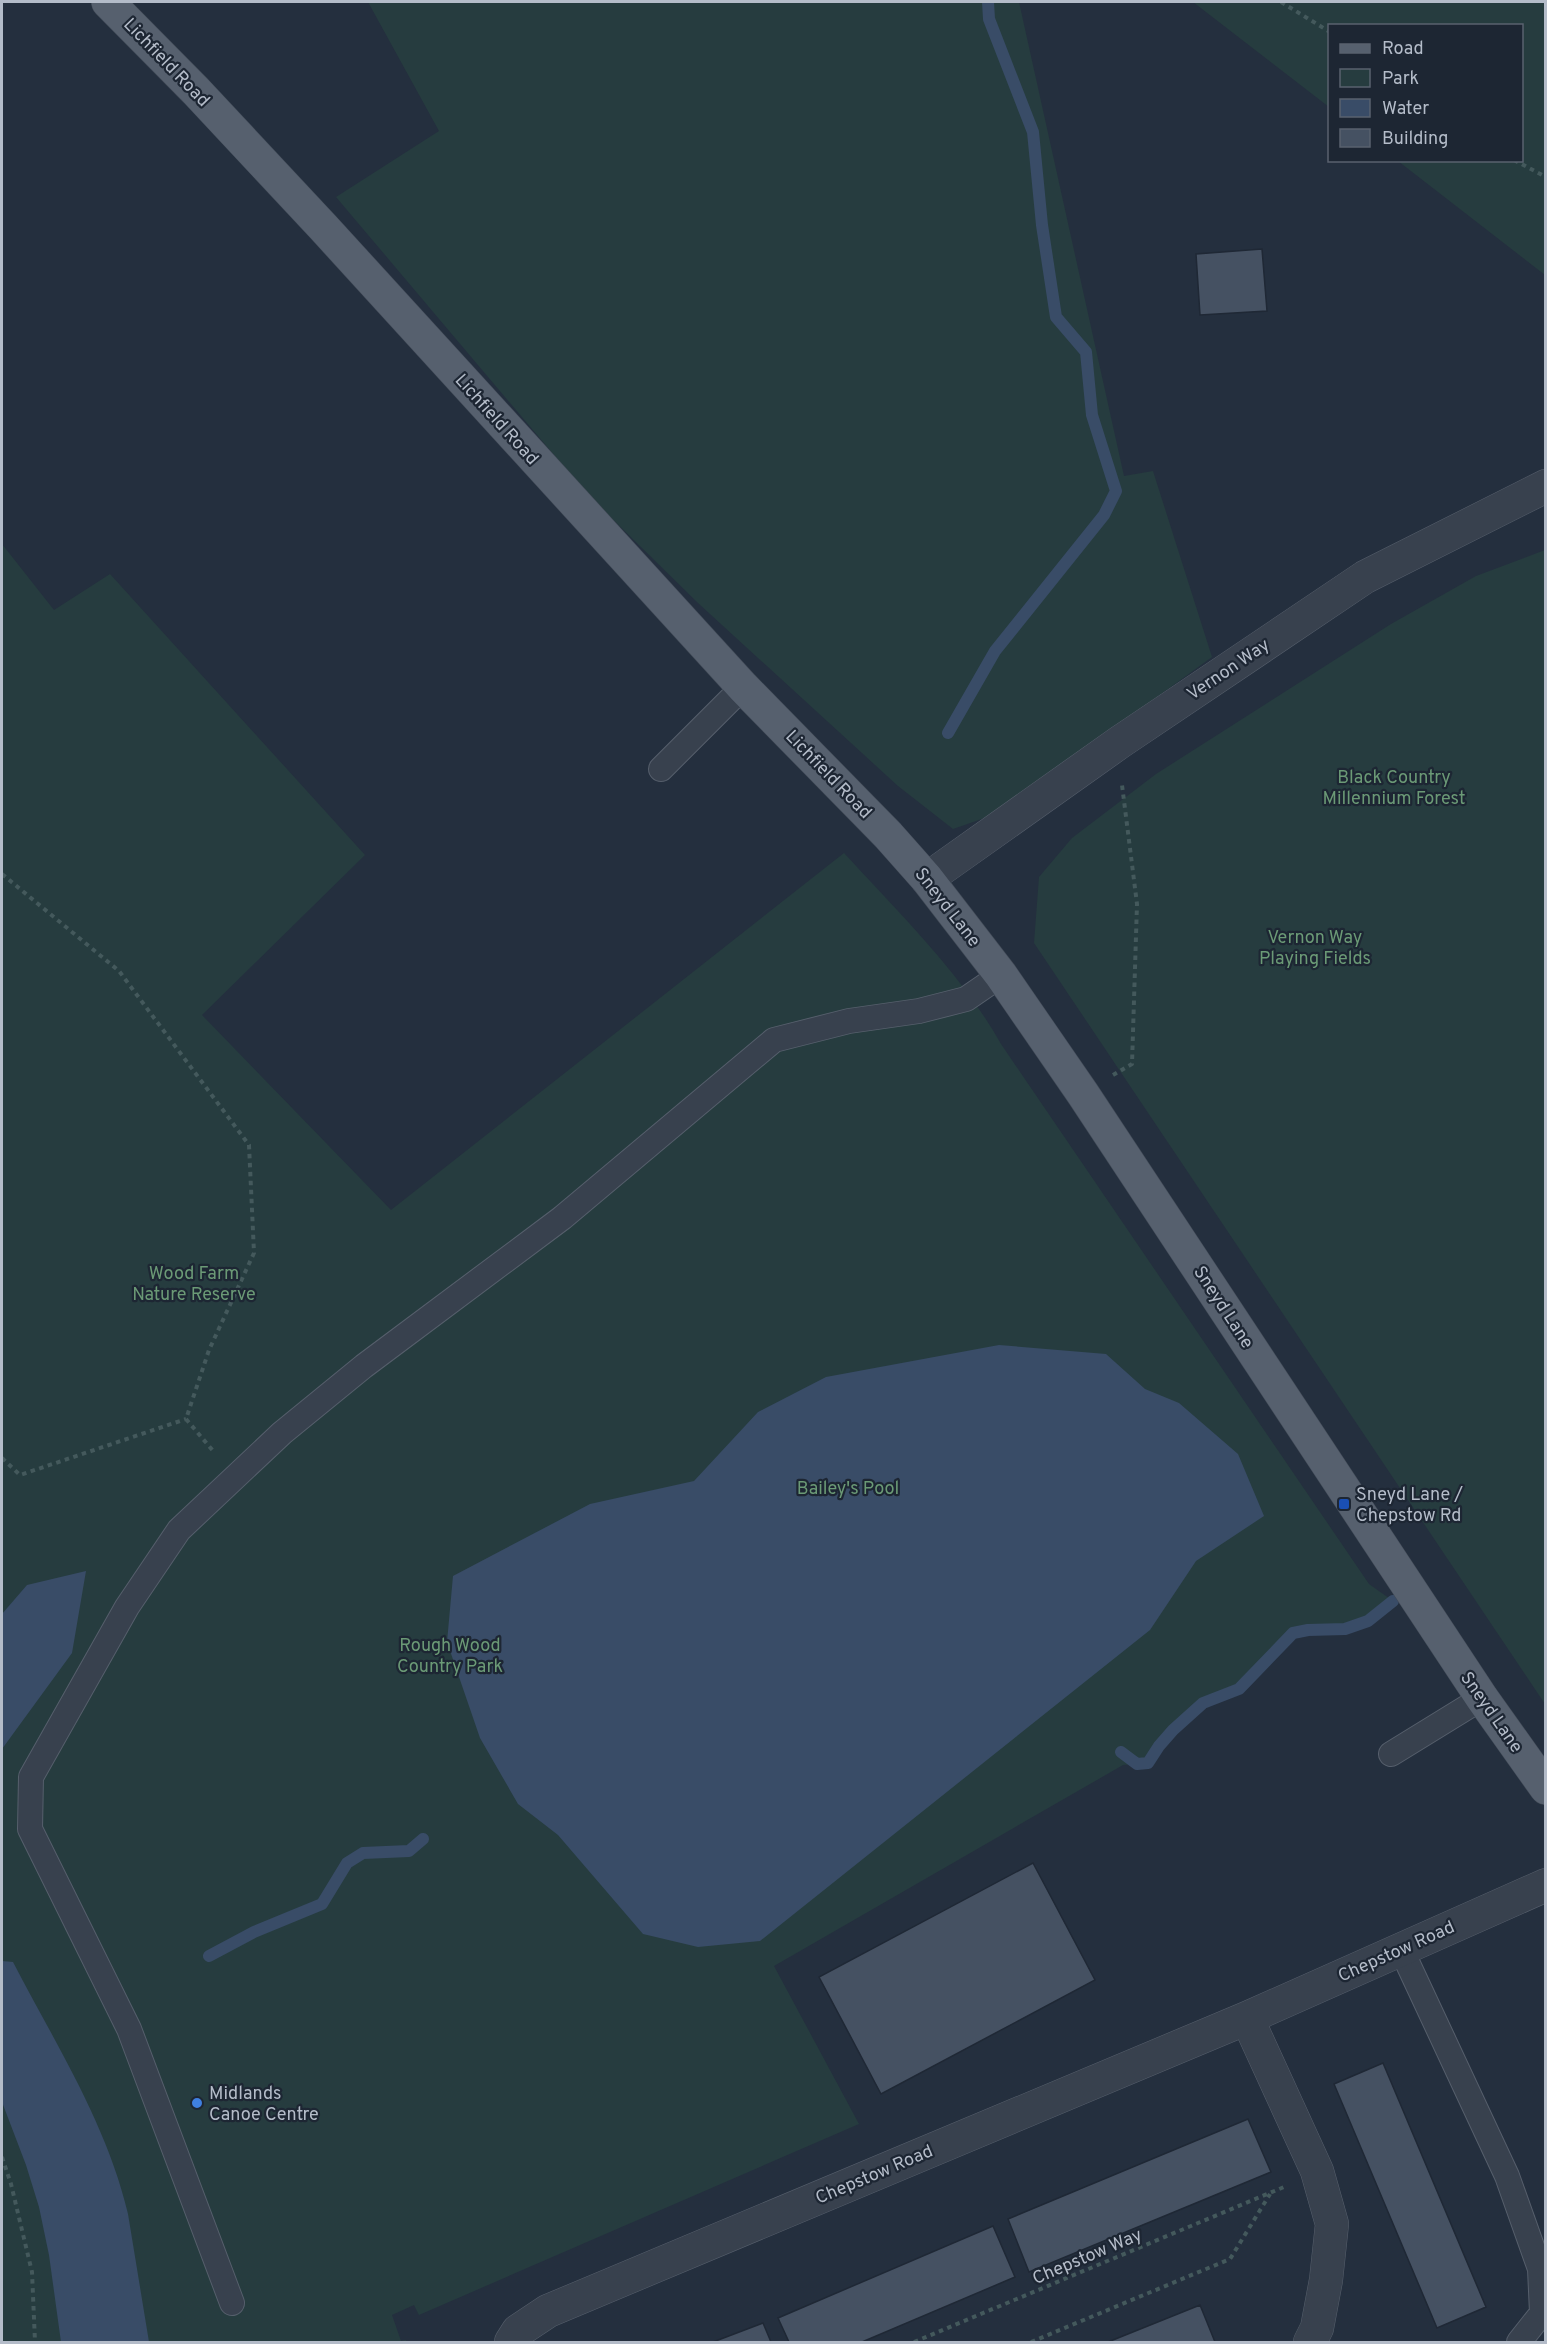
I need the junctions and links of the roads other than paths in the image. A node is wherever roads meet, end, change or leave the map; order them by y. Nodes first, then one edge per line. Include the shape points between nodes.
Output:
1 (108, 2) edge
2 (1545, 486) edge
3 (743, 687) junction
4 (662, 769) dead end
5 (888, 835) joint
6 (927, 879) junction
7 (1001, 975) junction
8 (1482, 1698) junction
9 (1391, 1754) dead end
10 (1545, 1788) edge
11 (1545, 1885) edge
12 (1401, 1949) junction
13 (1247, 2018) junction
14 (232, 2303) dead end
15 (511, 2343) edge
16 (1310, 2343) edge
17 (1519, 2343) edge

1 - 3 main road, Lichfield Road via 308,211
2 - 6 street, Vernon Way via 1365,577 1120,742
3 - 4 lane
3 - 5 main road, Lichfield Road
5 - 6 main road, Sneyd Lane
6 - 7 main road, Sneyd Lane
7 - 8 main road, Sneyd Lane
7 - 14 lane via 966,999 774,1040 562,1218 355,1373 282,1433 179,1530 127,1607 31,1777 30,1829 129,2029
8 - 9 lane
8 - 10 main road, Sneyd Lane
11 - 12 street, Chepstow Road
12 - 13 street, Chepstow Road
12 - 17 lane via 1507,2176 1540,2270 1542,2313
13 - 15 street, Chepstow Road via 548,2311 518,2331
13 - 16 street via 1317,2171 1332,2224 1317,2328

